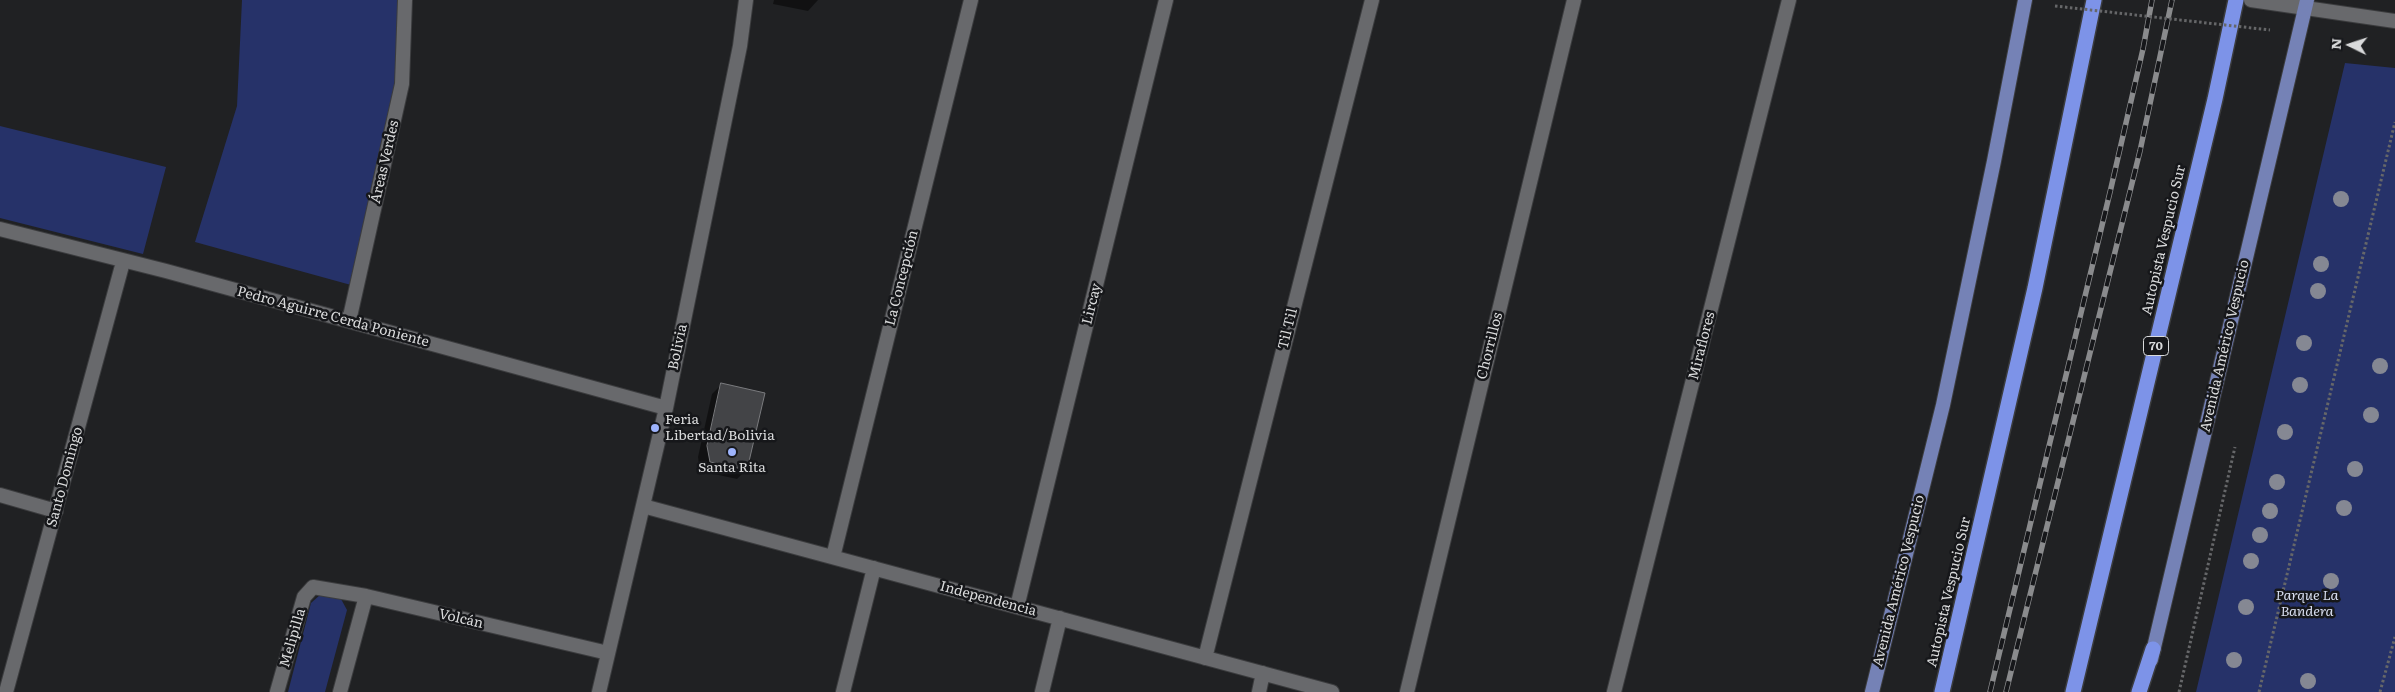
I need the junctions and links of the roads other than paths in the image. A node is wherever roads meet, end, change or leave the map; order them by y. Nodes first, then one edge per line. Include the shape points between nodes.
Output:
1 (405, 0) edge
2 (746, 0) edge
3 (971, 0) edge
4 (1166, 0) edge
5 (1372, 0) edge
6 (1574, 0) edge
7 (1788, 0) edge
8 (2025, 0) edge
9 (2094, 0) edge
10 (2236, 0) edge
11 (2251, 0) edge
12 (2306, 4) edge
13 (2395, 21) edge
14 (0, 229) edge
15 (123, 262) junction
16 (349, 321) junction
17 (666, 408) junction
18 (0, 495) edge
19 (643, 506) junction
20 (56, 511) junction
21 (833, 557) junction
22 (874, 568) junction
23 (313, 587) joint
24 (366, 596) junction
25 (1017, 607) junction
26 (1060, 618) junction
27 (2153, 648) junction
28 (608, 653) junction
29 (1205, 658) junction
30 (1263, 673) junction
31 (6, 692) edge
32 (278, 692) edge
33 (340, 692) edge
34 (599, 692) edge
35 (843, 692) edge
36 (1042, 692) edge
37 (1258, 692) edge
38 (1332, 692) edge
39 (1406, 692) edge
40 (1614, 692) edge
41 (1872, 692) edge
42 (1942, 692) edge
43 (2073, 692) edge
44 (2139, 692) edge
45 (2143, 692) edge

1 - 16 street, Áreas Verdes via 402,84
2 - 17 street, Bolivia via 740,46
3 - 21 street, La Concepción
4 - 25 street, Lircay
5 - 29 street, Til Til
6 - 39 street, Chorrillos
7 - 40 street, Miraflores
8 - 41 main road, Avenida Américo Vespucio via 1945,395
9 - 42 highway, Autopista Vespucio Sur via 2035,288
10 - 43 highway, Autopista Vespucio Sur / 70
11 - 12 street
12 - 13 street
12 - 27 main road, Avenida Américo Vespucio
14 - 15 street, Pedro Aguirre Cerda Poniente
15 - 16 street, Pedro Aguirre Cerda Poniente
15 - 20 street, Santo Domingo
16 - 17 street, Pedro Aguirre Cerda Poniente
17 - 19 street, Bolivia
18 - 20 street
19 - 21 street, Independencia
19 - 28 street, Bolivia
20 - 31 street, Santo Domingo
21 - 22 street, Independencia
22 - 25 street, Independencia
22 - 35 street
23 - 24 street, Volcán
23 - 32 street, Melipilla via 304,597
24 - 28 street, Volcán
24 - 33 street
25 - 26 street, Independencia
26 - 29 street, Independencia
26 - 36 street
27 - 44 highway
27 - 45 main road, Avenida Américo Vespucio
28 - 34 street, Bolivia
29 - 30 street, Independencia
30 - 37 street
30 - 38 street, Independencia

